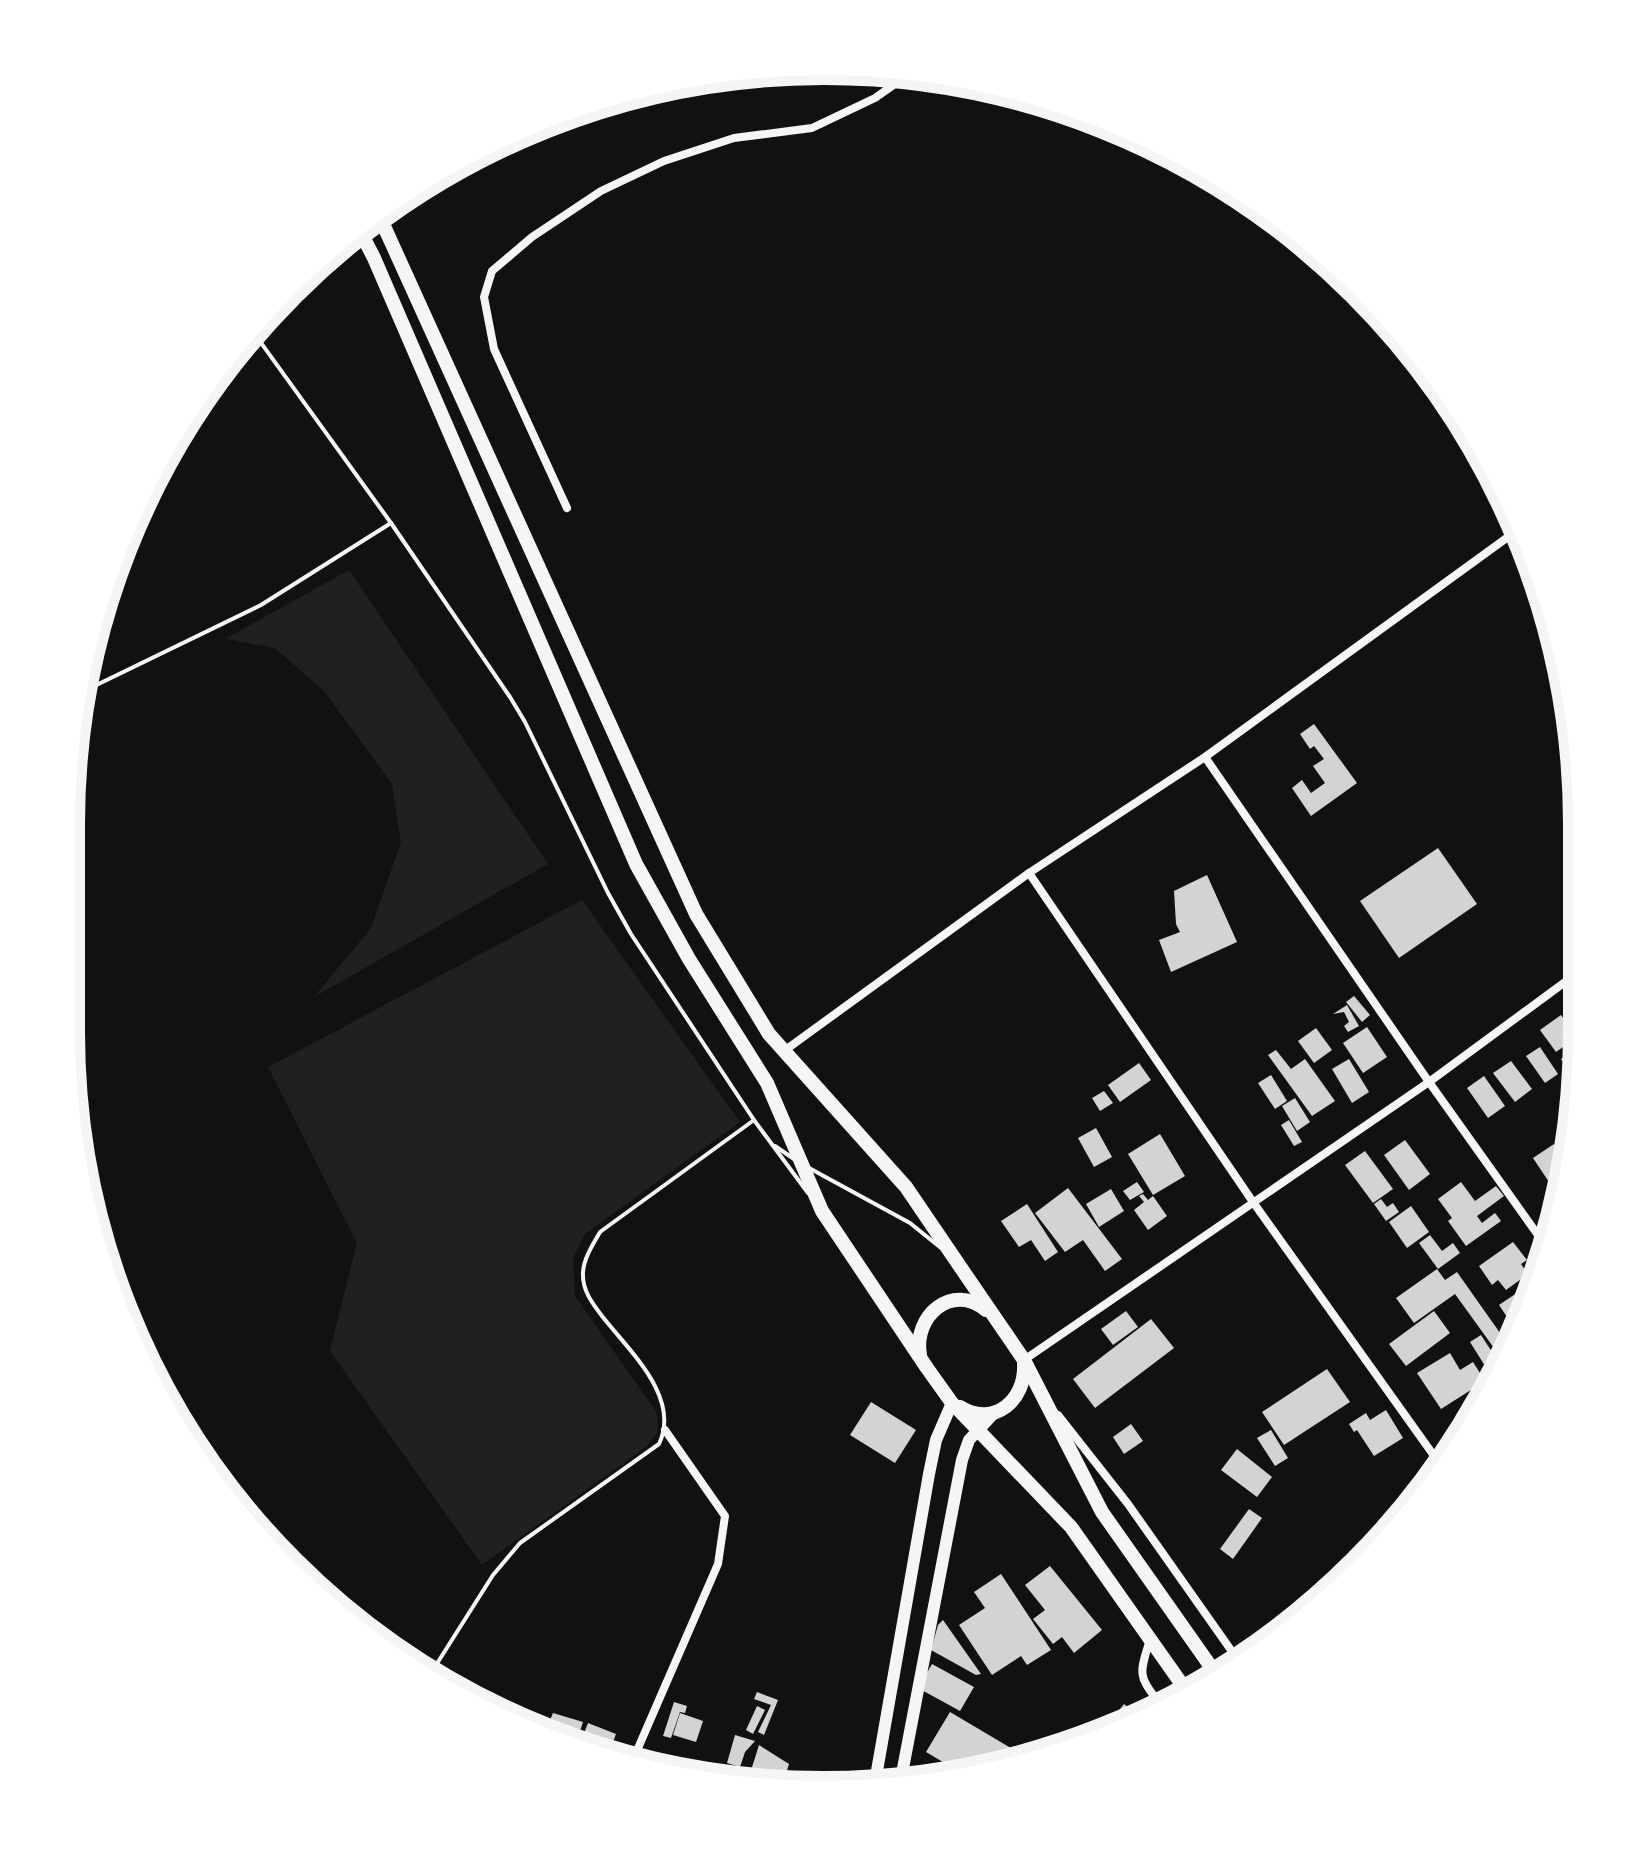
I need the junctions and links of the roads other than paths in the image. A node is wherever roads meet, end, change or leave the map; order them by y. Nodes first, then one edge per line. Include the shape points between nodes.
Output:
1 (895, 84) edge
2 (383, 225) edge
3 (364, 240) edge
4 (259, 340) edge
5 (567, 508) dead end
6 (391, 523) junction
7 (1510, 536) edge
8 (93, 687) edge
9 (1205, 757) junction
10 (1029, 873) junction
11 (1568, 980) edge
12 (784, 1051) junction
13 (1429, 1082) junction
14 (754, 1120) junction
15 (770, 1143) junction
16 (801, 1164) junction
17 (1253, 1202) junction
18 (822, 1211) junction
19 (1539, 1237) edge
20 (959, 1265) junction
21 (993, 1315) junction
22 (1024, 1360) junction
23 (927, 1368) junction
24 (1043, 1396) junction
25 (952, 1403) junction
26 (996, 1411) junction
27 (665, 1430) junction
28 (978, 1430) junction
29 (1435, 1457) edge
30 (1150, 1639) junction
31 (1233, 1653) edge
32 (435, 1666) edge
33 (1211, 1667) edge
34 (1181, 1684) edge
35 (1155, 1698) edge
36 (636, 1752) edge
37 (902, 1772) edge
38 (877, 1774) edge

1 - 5 street via 812,128 734,138 664,161 589,199 492,271 484,297 494,349
2 - 12 highway via 696,914
3 - 16 highway via 636,864 767,1083
4 - 6 lane
6 - 8 lane via 261,605
6 - 14 lane via 525,722 631,934
7 - 9 street
9 - 10 street
9 - 13 street
10 - 12 street
10 - 17 street
11 - 13 street
12 - 20 highway via 906,1187
13 - 17 street
13 - 19 street
14 - 15 lane
14 - 27 lane via 600,1232 588,1252 582,1273 588,1298 660,1392
15 - 16 lane
15 - 18 lane
16 - 18 highway
16 - 20 lane via 910,1223
17 - 22 street
17 - 29 street
18 - 23 highway
20 - 21 highway
21 - 22 highway
21 - 23 highway via 964,1300 934,1309 918,1337
22 - 24 highway
22 - 26 highway via 1025,1379 1018,1396
23 - 25 highway
24 - 31 street via 1128,1504
24 - 33 highway via 1102,1512
25 - 26 highway via 968,1412
25 - 28 highway
25 - 38 main road via 929,1474
26 - 28 main road
27 - 32 lane via 659,1444 520,1543 493,1575
27 - 36 street via 725,1516 725,1533 718,1564
28 - 30 highway via 1071,1527
28 - 37 main road via 962,1460
30 - 34 highway
30 - 35 street via 1141,1678

